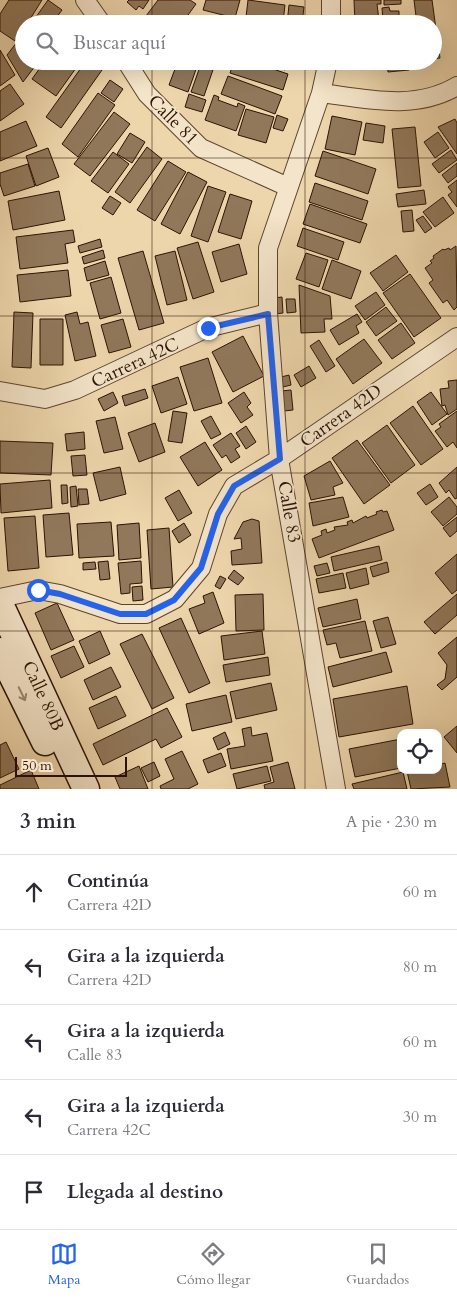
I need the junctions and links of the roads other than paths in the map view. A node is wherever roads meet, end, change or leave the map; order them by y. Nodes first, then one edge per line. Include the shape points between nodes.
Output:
1 (85, 0) edge
2 (331, 0) edge
3 (96, 15) edge
4 (330, 15) edge
5 (132, 70) edge
6 (326, 70) edge
7 (457, 86) edge
8 (321, 93) junction
9 (288, 187) junction
10 (268, 314) junction
11 (457, 336) edge
12 (0, 391) edge
13 (280, 459) junction
14 (0, 598) edge
15 (0, 604) edge
16 (0, 651) edge
17 (68, 789) edge
18 (86, 789) edge
19 (336, 789) edge

1 - 3 street
2 - 4 street
5 - 9 street, Calle 81 via 147,94 201,148
6 - 8 street, Calle 83
7 - 8 street via 445,93 396,103
8 - 9 street, Calle 83
9 - 10 street, Calle 83 via 268,248
10 - 12 street, Carrera 42C via 208,328 75,390 45,399
10 - 13 street, Calle 83
11 - 13 street, Carrera 42D
13 - 14 street, Carrera 42D via 234,486 218,514 201,568 174,600 146,614 120,614 38,590
13 - 19 street, Calle 83
15 - 18 main road, Calle 80B
16 -> 17 main road, Calle 80B

